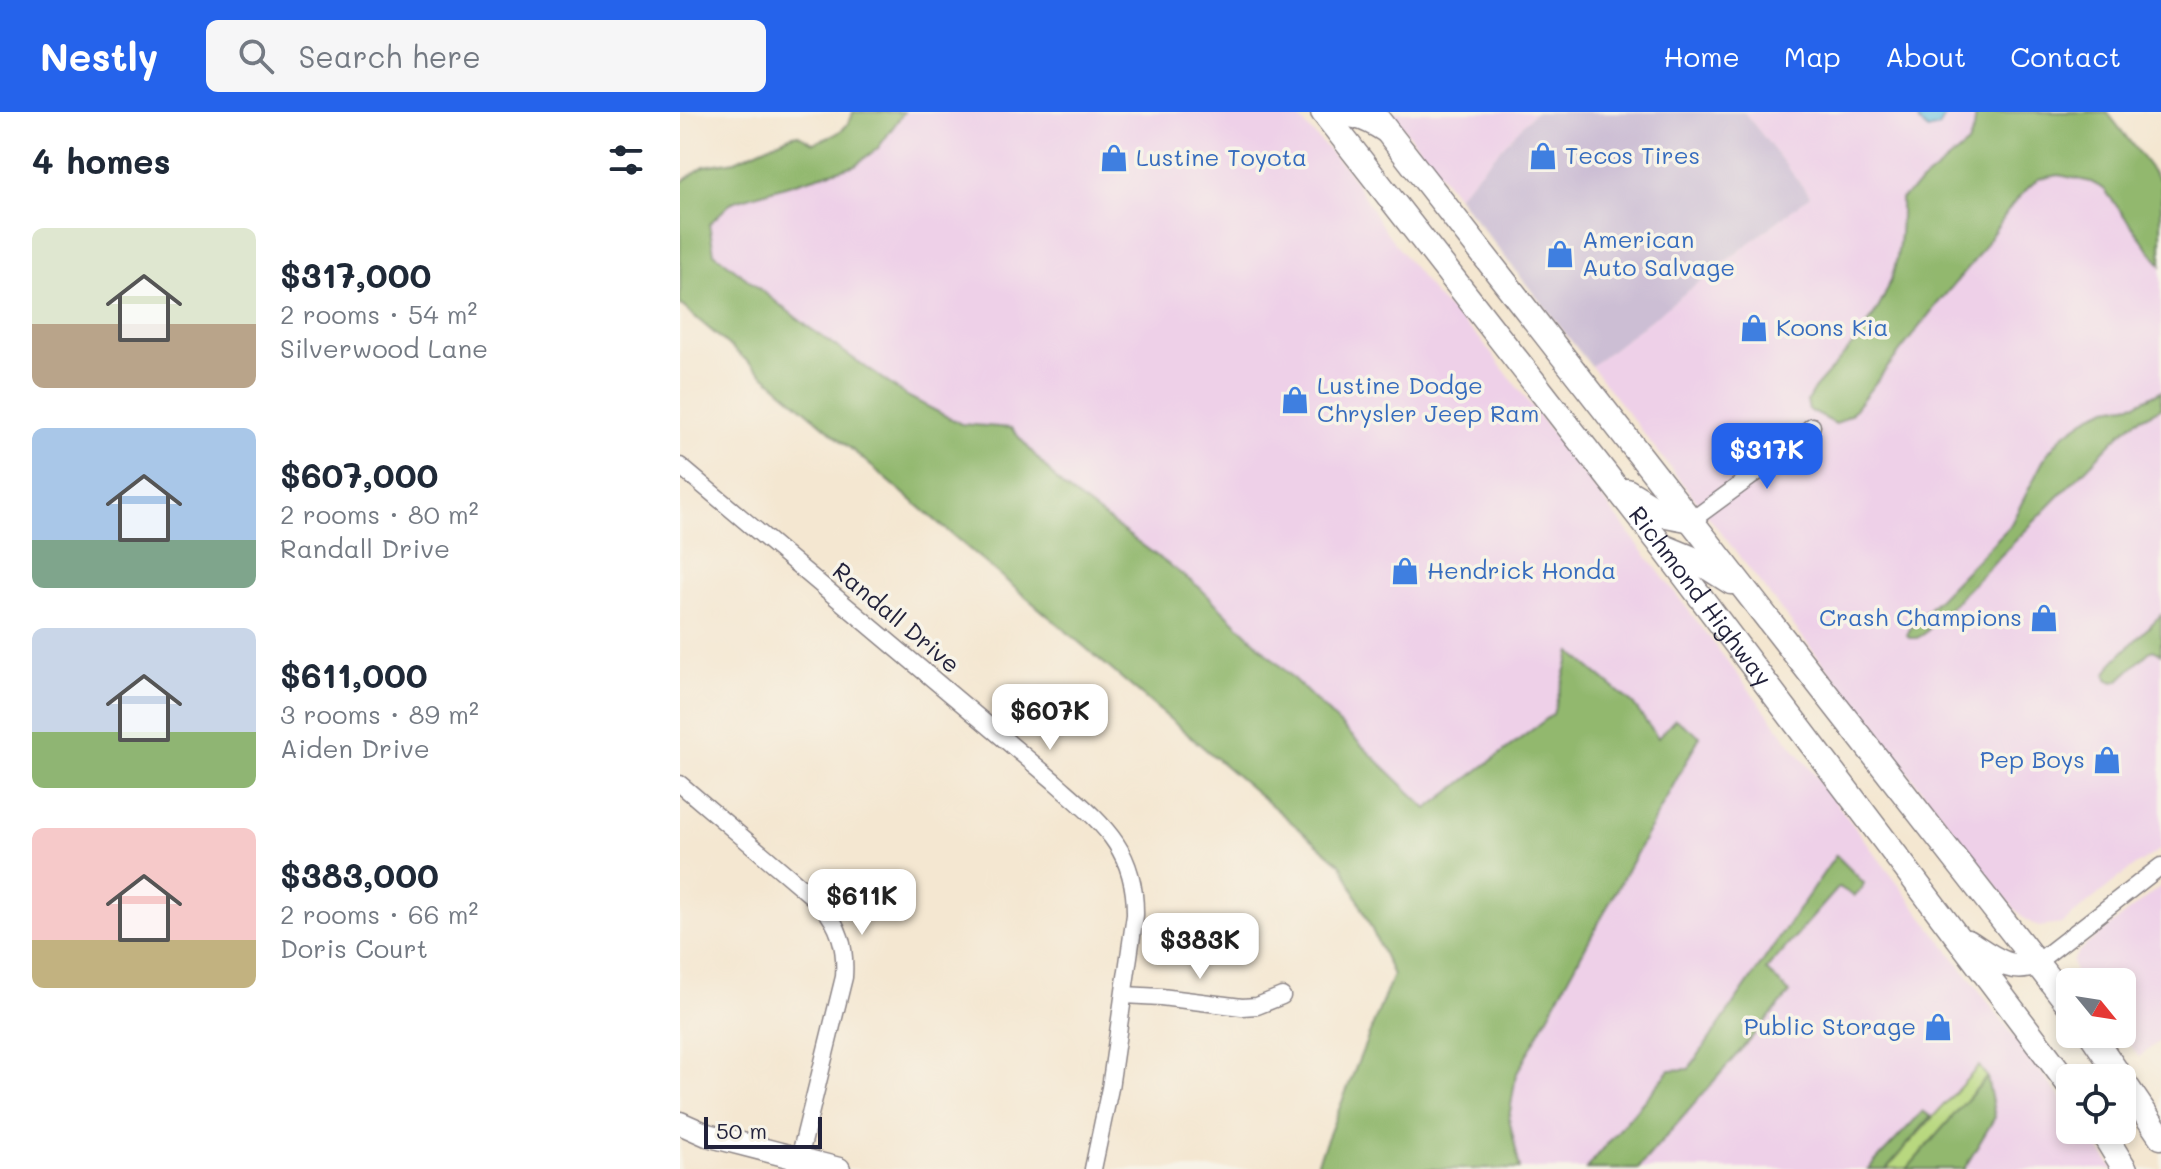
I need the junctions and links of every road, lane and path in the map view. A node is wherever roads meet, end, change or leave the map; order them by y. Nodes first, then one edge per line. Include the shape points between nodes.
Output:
1 (1325, 114) edge
2 (1380, 122) edge
3 (1812, 426) dead end
4 (680, 466) edge
5 (1609, 478) junction
6 (1692, 520) junction
7 (1662, 546) junction
8 (1743, 589) junction
9 (680, 784) edge
10 (2161, 866) edge
11 (1953, 932) junction
12 (2036, 963) junction
13 (2056, 988) edge
14 (1124, 995) junction
15 (1282, 996) dead end
16 (2101, 1048) edge
17 (2056, 1068) edge
18 (680, 1123) edge
19 (2161, 1137) edge
20 (2110, 1144) edge
21 (798, 1164) edge
22 (839, 1169) edge
23 (1093, 1169) edge
24 (2125, 1169) edge

1 - 2 main road
1 - 5 main road, Richmond Highway
2 - 6 main road, Richmond Highway
3 - 6 street
4 - 14 street, Randall Drive via 1107,828 1125,857 1135,898
5 - 6 main road via 1658,511
5 - 7 main road, Richmond Highway
6 - 8 main road, Richmond Highway
7 - 8 main road
7 - 11 main road, Richmond Highway
8 - 12 main road, Richmond Highway
9 - 21 street via 821,904 843,939 844,977
10 - 12 street
11 - 12 main road via 2003,963 2021,968
11 - 17 main road, Richmond Highway
12 - 13 main road, Richmond Highway
14 - 15 street via 1242,1007
14 - 23 street, Randall Drive
16 - 19 main road
18 - 21 street
20 - 24 main road
21 - 22 street

